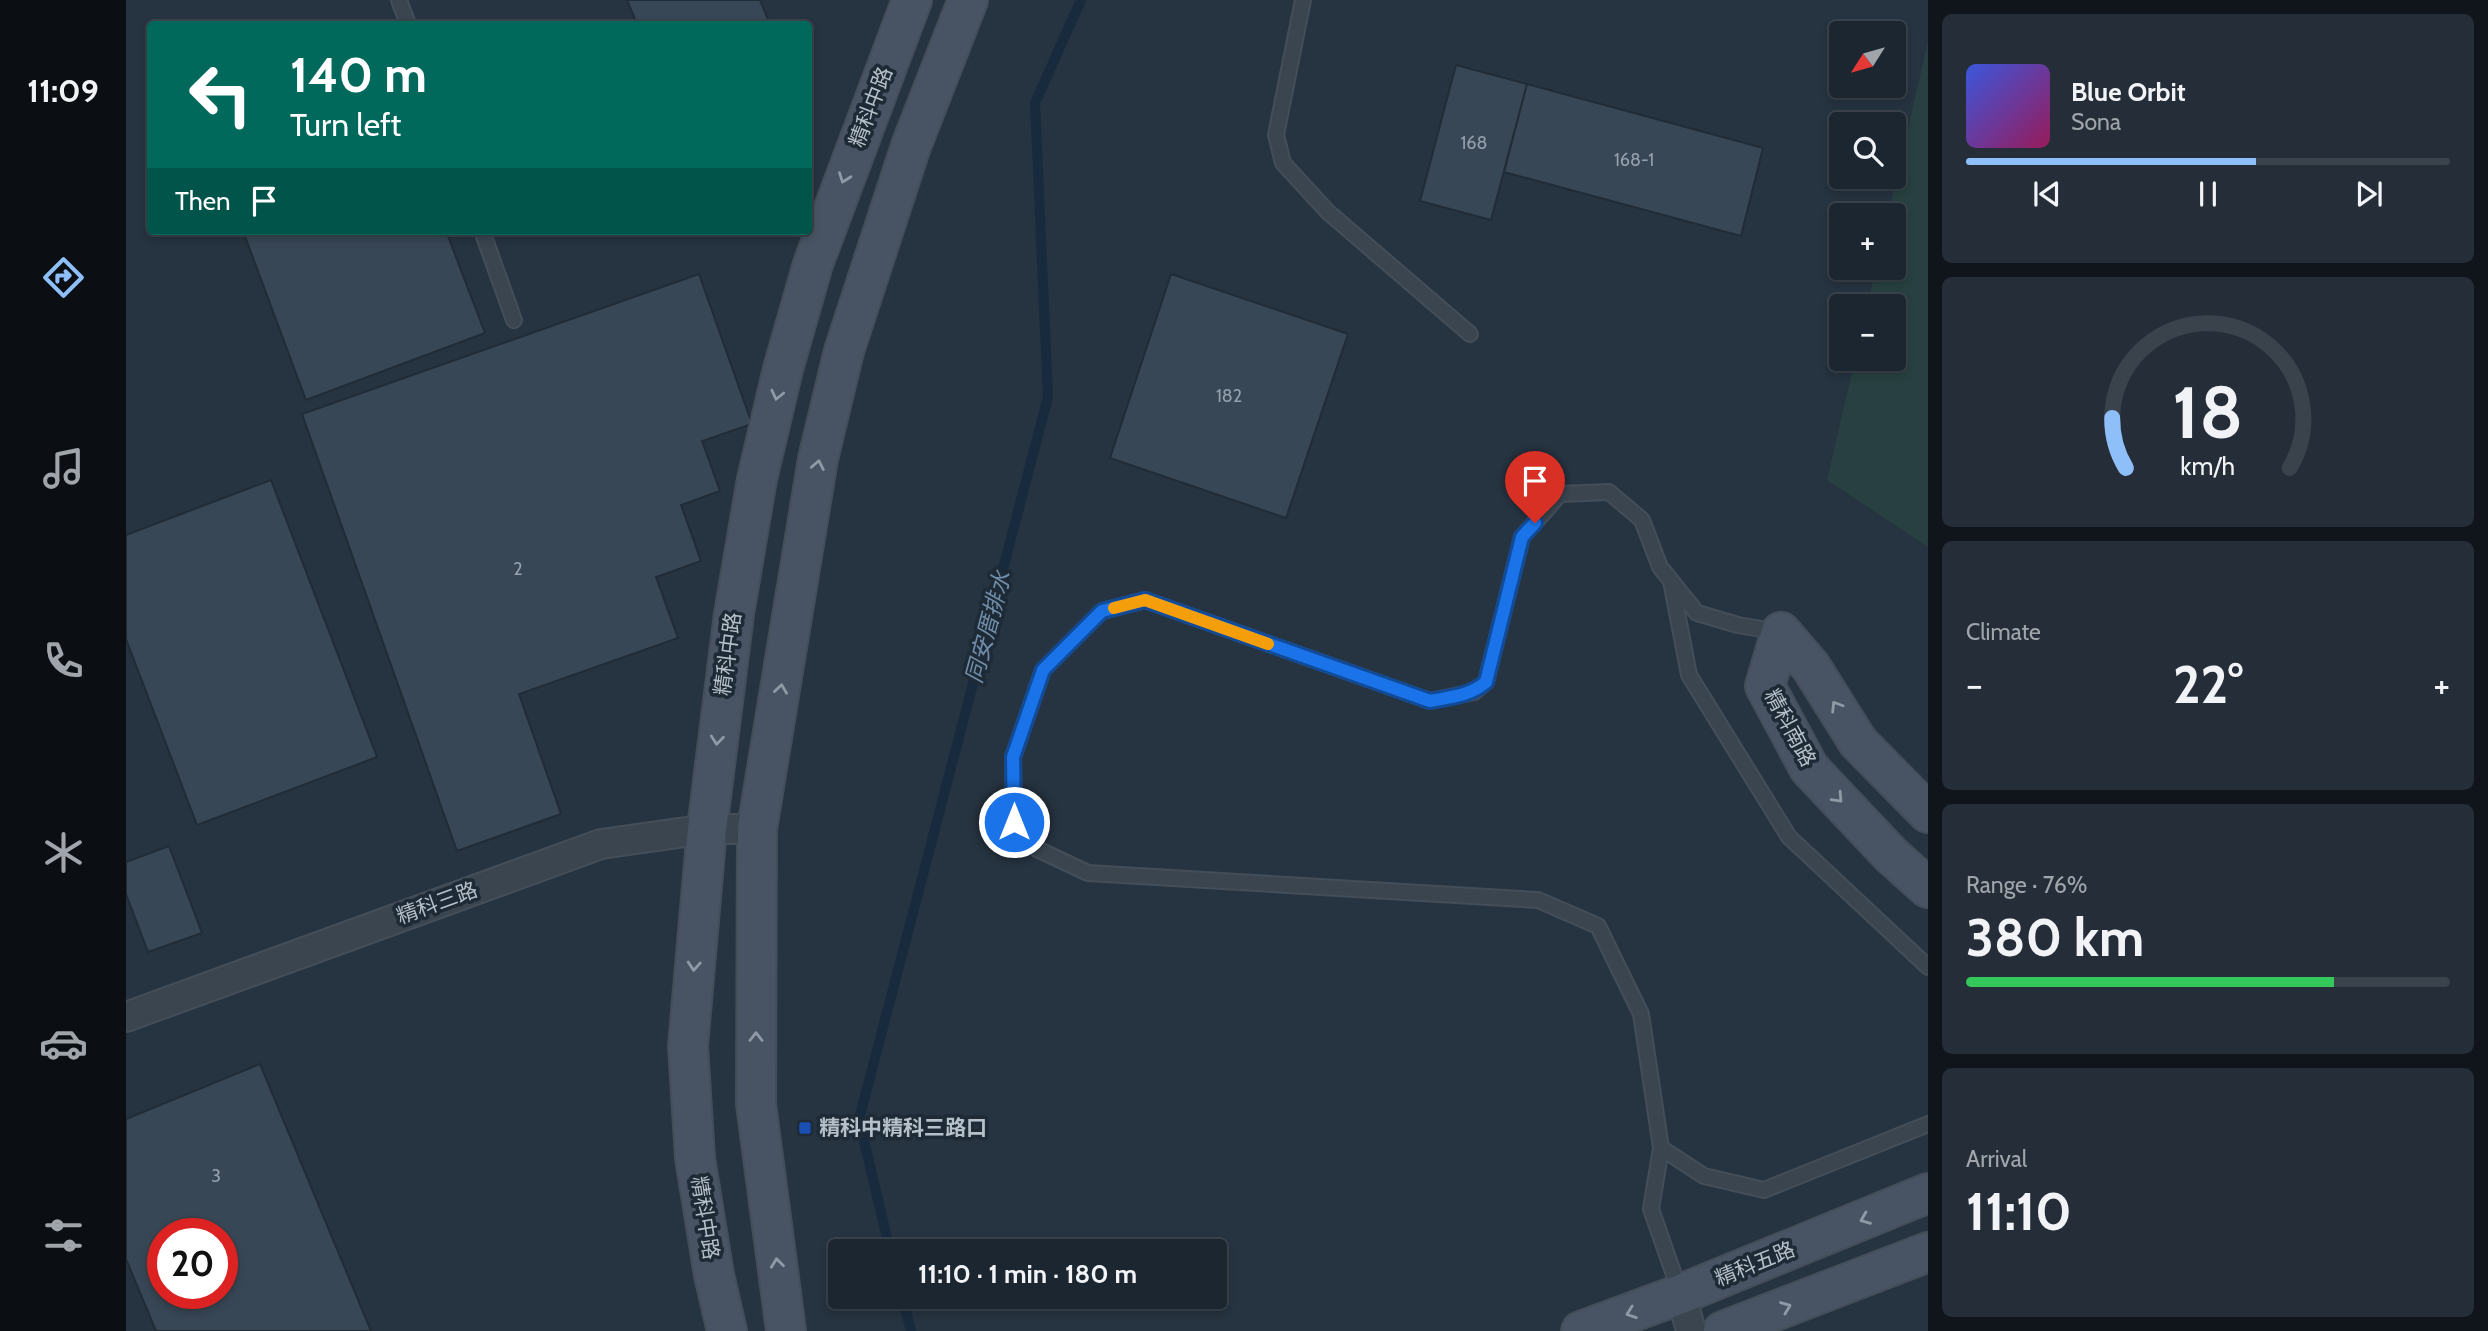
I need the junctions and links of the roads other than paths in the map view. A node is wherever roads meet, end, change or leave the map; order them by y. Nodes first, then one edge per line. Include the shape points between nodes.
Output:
1 (399, 0) edge
2 (912, 0) edge
3 (968, 0) edge
4 (1303, 0) edge
5 (407, 21) edge
6 (483, 235) edge
7 (514, 320) dead end
8 (1470, 334) dead end
9 (1670, 579) junction
10 (1781, 632) junction
11 (1928, 813) edge
12 (707, 829) junction
13 (757, 829) junction
14 (1928, 888) edge
15 (1928, 967) edge
16 (126, 1017) edge
17 (1928, 1124) edge
18 (1661, 1148) junction
19 (1928, 1193) edge
20 (1928, 1252) edge
21 (1681, 1294) junction
22 (727, 1331) edge
23 (786, 1331) edge
24 (1581, 1331) edge
25 (1692, 1331) edge
26 (1723, 1331) edge

1 - 5 lane
2 -> 12 street, 精科中路 via 813,264 783,369 757,479 734,614
13 -> 3 street via 818,459 844,351 911,146
4 - 8 lane via 1276,135 1283,163 1328,212
6 - 7 lane
9 - 10 lane via 1698,613
9 - 15 lane via 1689,675 1789,837
9 - 18 lane via 1660,567 1642,520 1609,492 1560,494 1522,537 1486,682 1474,692 1430,701 1145,600 1102,611 1043,670 1013,757 1014,822 1037,849 1088,873 1538,900 1598,926 1641,1014
11 -> 10 street via 1858,742 1811,667
10 -> 14 street, 精科南路 via 1765,686 1810,768
12 - 13 street, 精科三路
12 - 16 street, 精科三路 via 600,844
12 -> 22 street, 精科中路 via 688,1046 695,1158
23 -> 13 street via 756,1104
17 - 18 lane via 1764,1190 1704,1176
18 - 21 lane via 1651,1209
19 -> 21 street, 精科五路
26 -> 20 street
21 -> 24 street, 精科五路
21 - 25 street

